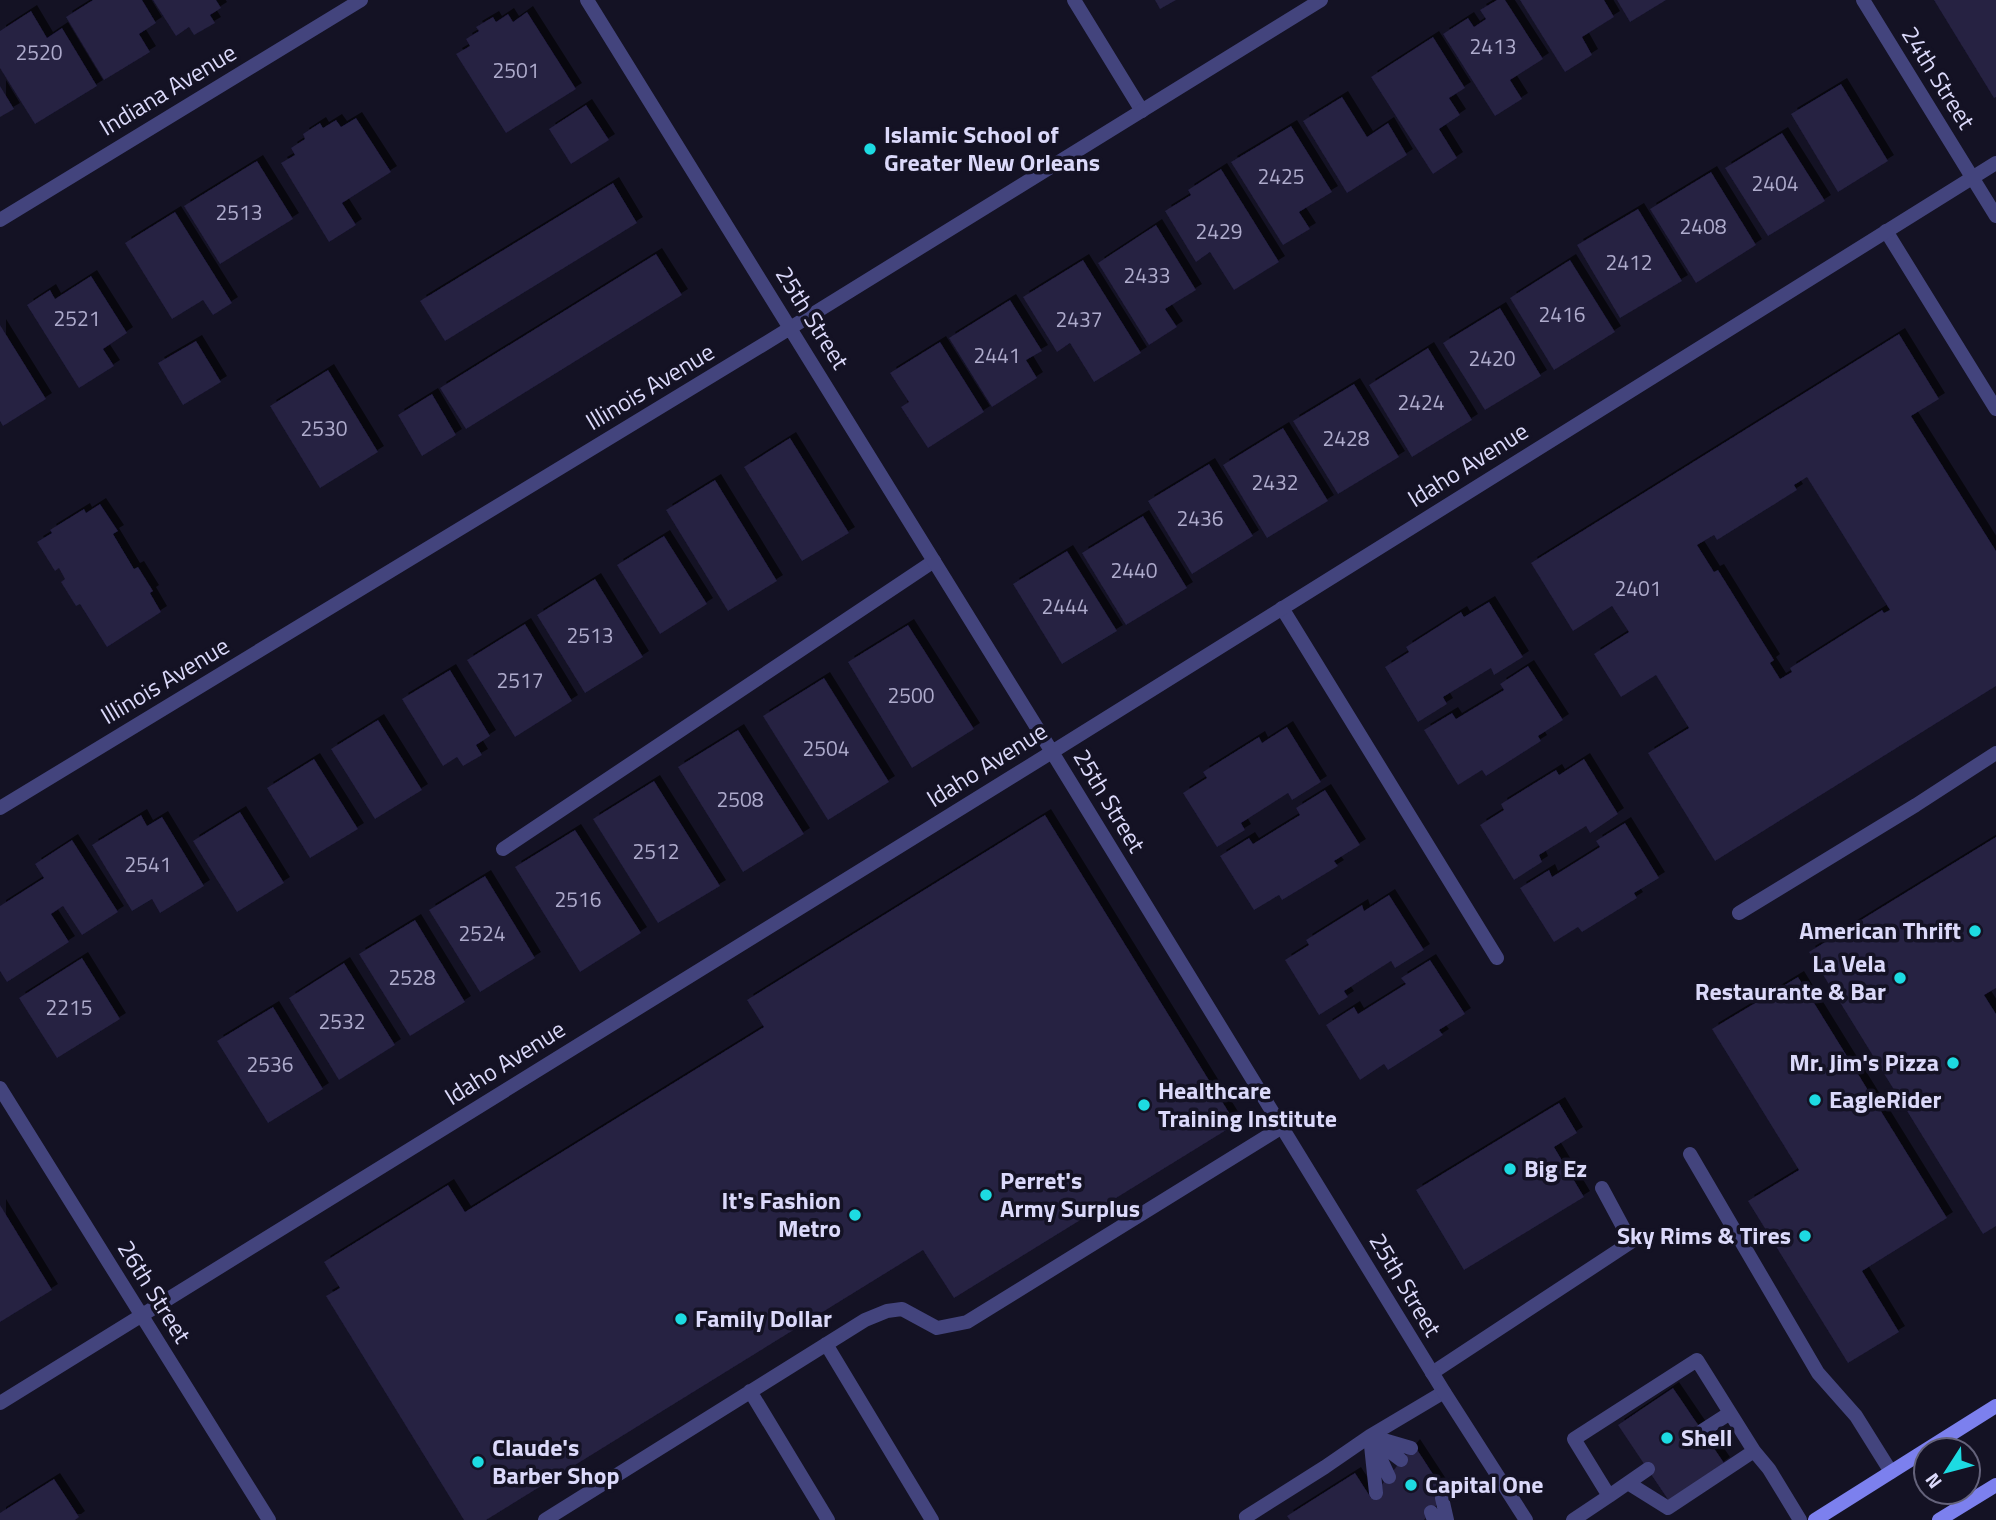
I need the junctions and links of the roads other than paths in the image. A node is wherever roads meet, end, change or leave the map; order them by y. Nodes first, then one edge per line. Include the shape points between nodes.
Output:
1 (361, 0) edge
2 (587, 0) edge
3 (1074, 0) edge
4 (1321, 0) edge
5 (1863, 0) edge
6 (1142, 111) junction
7 (1996, 163) edge
8 (1972, 177) junction
9 (1996, 216) edge
10 (0, 220) edge
11 (1886, 231) junction
12 (791, 328) junction
13 (1996, 409) edge
14 (934, 561) junction
15 (1282, 608) junction
16 (1052, 752) junction
17 (1996, 753) edge
18 (0, 808) edge
19 (503, 849) dead end
20 (1739, 913) dead end
21 (1497, 958) dead end
22 (0, 1088) edge
23 (1282, 1127) junction
24 (1690, 1154) dead end
25 (1602, 1188) dead end
26 (142, 1314) junction
27 (826, 1344) junction
28 (1432, 1373) junction
29 (750, 1391) junction
30 (1444, 1392) junction
31 (0, 1403) edge
32 (1996, 1406) edge
33 (1730, 1413) junction
34 (1702, 1431) dead end
35 (1370, 1436) junction
36 (1948, 1436) edge
37 (1411, 1448) dead end
38 (1754, 1451) junction
39 (1912, 1459) edge
40 (1401, 1460) dead end
41 (1647, 1469) dead end
42 (1891, 1472) junction
43 (1389, 1477) dead end
44 (1628, 1483) junction
45 (1996, 1485) edge
46 (1376, 1493) dead end
47 (1609, 1496) junction
48 (1442, 1498) dead end
49 (1247, 1519) edge
50 (269, 1520) edge
51 (545, 1520) edge
52 (828, 1520) edge
53 (932, 1520) edge
54 (1447, 1520) edge
55 (1526, 1520) edge
56 (1573, 1520) edge
57 (1800, 1520) edge
58 (1815, 1520) edge
59 (1939, 1520) edge

1 - 10 street, Indiana Avenue
2 - 12 street, 25th Street
3 - 6 street
4 - 6 street, Illinois Avenue
5 - 8 street, 24th Street
6 - 12 street, Illinois Avenue
7 - 8 street, Idaho Avenue
8 - 9 street, 24th Street
8 - 11 street, Idaho Avenue
11 - 13 street
11 - 15 street, Idaho Avenue
12 - 14 street, 25th Street
12 - 18 street, Illinois Avenue
14 - 16 street, 25th Street
14 - 19 street
15 - 16 street, Idaho Avenue
15 - 21 street
16 - 23 street, 25th Street
16 - 26 street, Idaho Avenue
17 - 20 street
22 - 26 street, 26th Street
23 - 27 street via 967,1322 937,1328 902,1309 887,1311
23 - 28 street, 25th Street
24 - 42 street via 1818,1373 1856,1416
25 - 28 street via 1631,1242
26 - 31 street, Idaho Avenue
26 - 50 street, 26th Street
27 - 29 street
27 - 53 street
28 - 30 street, 25th Street
29 - 51 street
29 - 52 street
30 - 35 street
30 - 55 street, 25th Street
32 - 36 main road
33 - 34 street
33 - 38 street
33 - 47 street via 1698,1360 1574,1438
35 - 37 street
35 - 40 street
35 - 43 street
35 - 46 street
35 - 49 street
38 - 44 street via 1668,1508
38 - 57 street
39 - 42 main road
41 - 44 street
42 - 58 main road
44 - 47 street
45 - 59 main road
47 - 56 street
48 - 54 street

